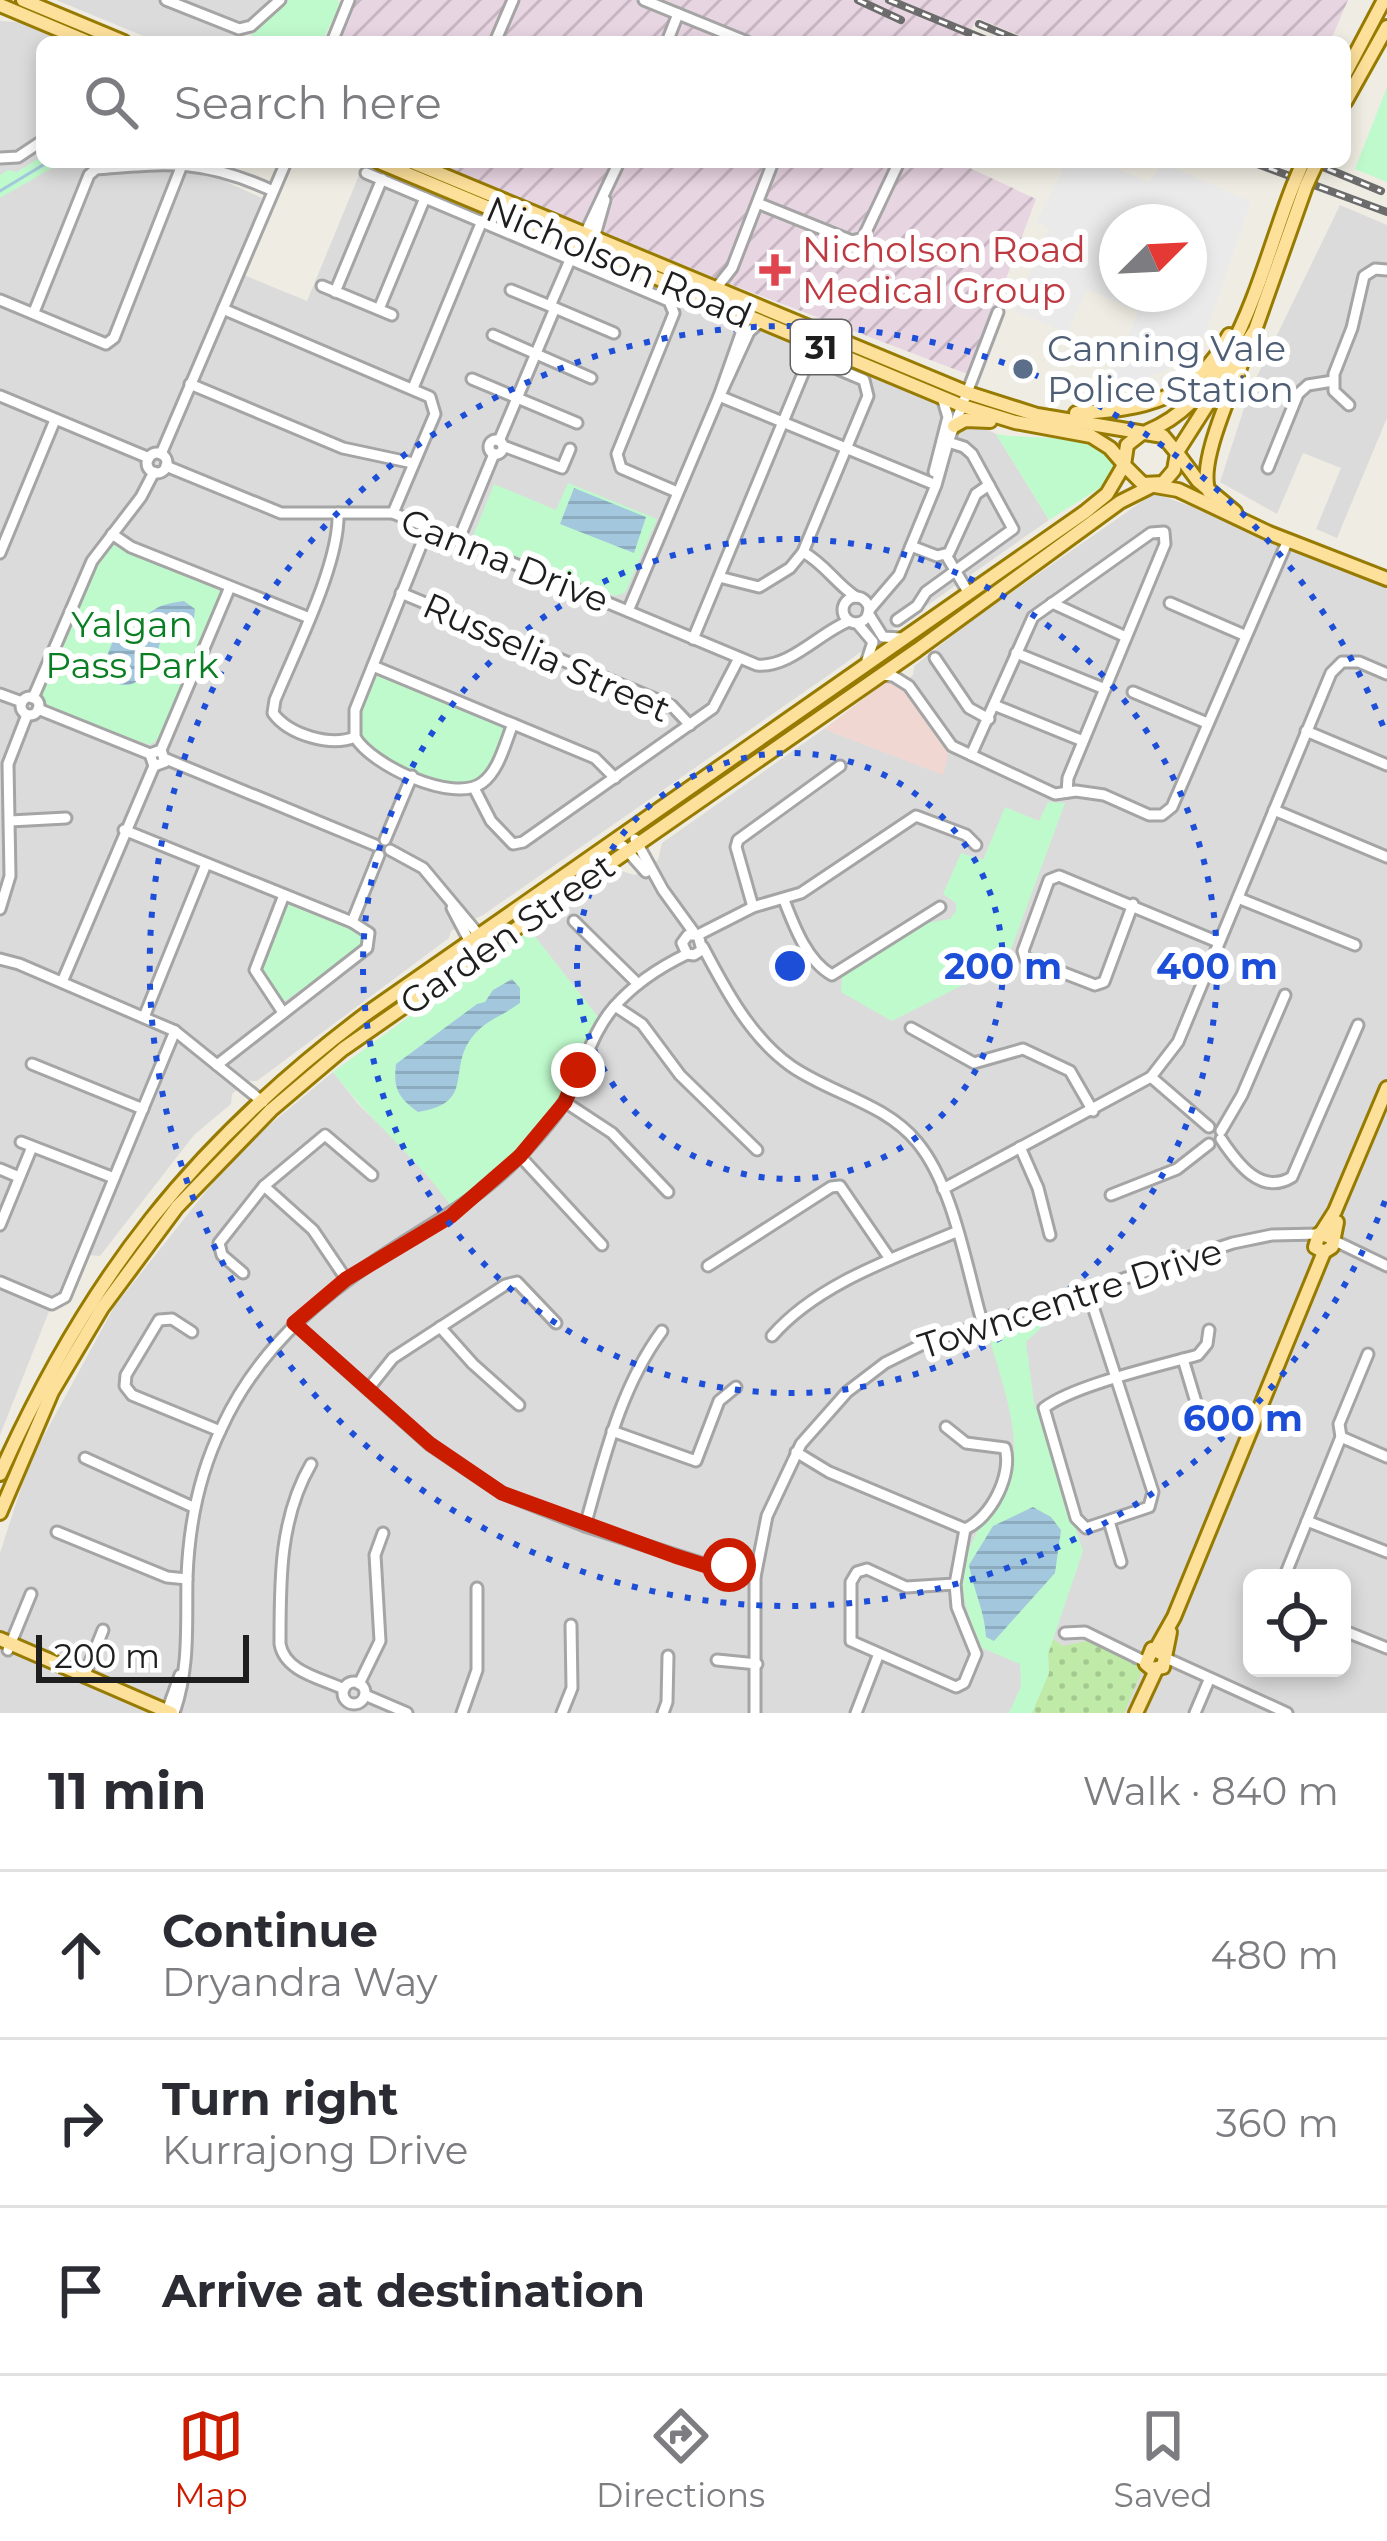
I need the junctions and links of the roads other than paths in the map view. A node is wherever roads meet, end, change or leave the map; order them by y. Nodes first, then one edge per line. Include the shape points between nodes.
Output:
1 (23, 0) edge
2 (166, 0) edge
3 (280, 0) edge
4 (349, 0) edge
5 (513, 0) edge
6 (644, 0) edge
7 (1384, 0) edge
8 (0, 4) edge
9 (678, 14) junction
10 (1387, 27) edge
11 (74, 36) edge
12 (110, 36) edge
13 (334, 36) edge
14 (498, 36) edge
15 (669, 36) edge
16 (732, 36) edge
17 (1351, 63) edge
18 (1351, 91) edge
19 (36, 145) edge
20 (0, 158) edge
21 (118, 168) edge
22 (181, 168) edge
23 (204, 168) edge
24 (281, 168) edge
25 (617, 168) edge
26 (771, 168) edge
27 (896, 168) edge
28 (1302, 168) edge
29 (1312, 168) edge
30 (366, 173) dead end
31 (440, 173) edge
32 (382, 179) junction
33 (1300, 184) junction
34 (271, 190) junction
35 (425, 198) junction
36 (760, 205) junction
37 (482, 221) junction
38 (588, 241) junction
39 (570, 260) junction
40 (1387, 270) edge
41 (322, 286) dead end
42 (724, 289) junction
43 (511, 290) dead end
44 (335, 292) junction
45 (0, 300) edge
46 (1249, 304) junction
47 (553, 308) junction
48 (223, 309) junction
49 (379, 309) junction
50 (34, 312) junction
51 (998, 312) dead end
52 (392, 315) dead end
53 (743, 315) junction
54 (760, 322) junction
55 (1255, 330) junction
56 (614, 333) dead end
57 (493, 335) dead end
58 (536, 353) junction
59 (591, 378) dead end
60 (472, 379) dead end
61 (1333, 381) junction
62 (190, 384) junction
63 (413, 388) junction
64 (0, 396) edge
65 (718, 396) junction
66 (941, 397) junction
67 (517, 398) junction
68 (965, 399) junction
69 (1349, 405) dead end
70 (56, 420) junction
71 (784, 422) junction
72 (1044, 422) junction
73 (577, 423) dead end
74 (954, 426) junction
75 (1142, 434) junction
76 (948, 442) junction
77 (498, 447) junction
78 (847, 447) junction
79 (570, 449) dead end
80 (1177, 453) junction
81 (161, 454) junction
82 (148, 458) junction
83 (413, 463) junction
84 (1123, 464) junction
85 (166, 466) junction
86 (1268, 468) dead end
87 (154, 472) junction
88 (931, 483) junction
89 (989, 484) junction
90 (1154, 486) junction
91 (677, 492) junction
92 (1209, 492) junction
93 (0, 512) edge
94 (338, 513) junction
95 (393, 513) junction
96 (14, 520) junction
97 (1249, 524) junction
98 (428, 528) junction
99 (112, 534) junction
100 (1288, 540) junction
101 (458, 541) junction
102 (911, 546) junction
103 (803, 552) junction
104 (0, 553) edge
105 (946, 555) junction
106 (1042, 560) junction
107 (955, 572) junction
108 (719, 577) junction
109 (1387, 579) edge
110 (838, 584) junction
111 (981, 584) junction
112 (230, 587) junction
113 (968, 592) junction
114 (401, 593) junction
115 (860, 598) junction
116 (1052, 603) junction
117 (1170, 603) dead end
118 (628, 611) junction
119 (869, 612) junction
120 (848, 615) junction
121 (307, 617) junction
122 (897, 620) dead end
123 (1244, 635) junction
124 (908, 637) junction
125 (1126, 637) junction
126 (693, 639) junction
127 (917, 650) junction
128 (1016, 653) junction
129 (739, 658) junction
130 (935, 658) dead end
131 (373, 666) junction
132 (861, 670) junction
133 (1387, 674) edge
134 (880, 675) junction
135 (908, 686) junction
136 (1105, 689) junction
137 (1133, 692) dead end
138 (0, 694) edge
139 (31, 703) junction
140 (994, 706) junction
141 (989, 718) junction
142 (1207, 722) junction
143 (513, 724) junction
144 (690, 725) junction
145 (1306, 731) junction
146 (356, 737) junction
147 (1083, 741) junction
148 (769, 752) junction
149 (971, 755) junction
150 (158, 757) junction
151 (1387, 765) edge
152 (840, 766) dead end
153 (718, 769) junction
154 (3, 773) edge
155 (412, 776) junction
156 (615, 778) junction
157 (474, 788) junction
158 (1072, 792) junction
159 (1274, 810) junction
160 (66, 818) dead end
161 (10, 821) junction
162 (634, 828) junction
163 (124, 830) junction
164 (613, 842) junction
165 (976, 845) dead end
166 (383, 847) junction
167 (632, 847) junction
168 (1387, 857) edge
169 (6, 863) edge
170 (206, 864) junction
171 (284, 895) junction
172 (1238, 898) junction
173 (784, 900) junction
174 (1133, 904) junction
175 (753, 907) junction
176 (940, 907) dead end
177 (0, 909) edge
178 (574, 921) dead end
179 (352, 922) junction
180 (1218, 942) junction
181 (694, 944) junction
182 (479, 945) junction
183 (1355, 945) dead end
184 (0, 950) edge
185 (0, 959) edge
186 (19, 964) junction
187 (62, 982) junction
188 (638, 984) junction
189 (1285, 995) dead end
190 (614, 1006) junction
191 (283, 1011) junction
192 (144, 1017) junction
193 (1358, 1025) dead end
194 (910, 1028) dead end
195 (175, 1031) junction
196 (32, 1064) dead end
197 (217, 1065) junction
198 (1151, 1077) junction
199 (1387, 1088) edge
200 (565, 1102) junction
201 (142, 1109) junction
202 (261, 1109) junction
203 (1093, 1111) junction
204 (1212, 1135) junction
205 (1020, 1147) junction
206 (758, 1150) dead end
207 (520, 1156) junction
208 (0, 1169) edge
209 (372, 1175) dead end
210 (19, 1177) junction
211 (114, 1178) junction
212 (941, 1185) junction
213 (264, 1186) junction
214 (668, 1192) dead end
215 (1112, 1195) dead end
216 (0, 1225) edge
217 (956, 1232) junction
218 (1050, 1235) dead end
219 (1323, 1243) junction
220 (602, 1245) dead end
221 (890, 1259) junction
222 (708, 1266) dead end
223 (1387, 1266) edge
224 (243, 1273) dead end
225 (346, 1279) junction
226 (0, 1282) edge
227 (1088, 1291) junction
228 (294, 1323) junction
229 (556, 1323) dead end
230 (982, 1325) junction
231 (440, 1327) junction
232 (662, 1330) dead end
233 (1208, 1330) dead end
234 (192, 1332) dead end
235 (772, 1336) dead end
236 (1368, 1354) dead end
237 (1183, 1359) junction
238 (1117, 1380) junction
239 (736, 1387) dead end
240 (369, 1388) junction
241 (520, 1405) dead end
242 (946, 1427) dead end
243 (220, 1431) junction
244 (612, 1431) junction
245 (1249, 1432) junction
246 (1341, 1437) junction
247 (796, 1452) junction
248 (1387, 1456) edge
249 (8, 1458) edge
250 (85, 1458) dead end
251 (311, 1464) dead end
252 (193, 1507) junction
253 (0, 1513) edge
254 (1307, 1520) junction
255 (1109, 1521) junction
256 (585, 1526) junction
257 (965, 1528) junction
258 (57, 1532) dead end
259 (383, 1533) dead end
260 (1387, 1552) edge
261 (1121, 1562) dead end
262 (1288, 1569) edge
263 (755, 1571) junction
264 (188, 1579) junction
265 (955, 1584) junction
266 (477, 1588) dead end
267 (31, 1594) dead end
268 (571, 1625) dead end
269 (103, 1630) dead end
270 (1065, 1633) dead end
271 (1351, 1634) edge
272 (5, 1645) edge
273 (1387, 1648) edge
274 (668, 1656) dead end
275 (878, 1656) junction
276 (717, 1660) dead end
277 (1156, 1660) junction
278 (758, 1664) junction
279 (84, 1677) junction
280 (1208, 1680) junction
281 (359, 1684) junction
282 (344, 1689) junction
283 (365, 1696) junction
284 (348, 1708) edge
285 (170, 1712) edge
286 (407, 1713) edge
287 (462, 1713) edge
288 (562, 1713) edge
289 (662, 1713) edge
290 (755, 1713) edge
291 (856, 1713) edge
292 (1136, 1713) edge
293 (1195, 1713) edge
294 (1287, 1713) edge

1 - 12 main road
2 - 3 street via 239,29
4 - 13 street
5 - 14 street
6 - 9 street
7 - 17 main road
8 - 11 main road
9 - 15 street
9 - 16 street
10 - 18 main road
19 - 20 street
21 - 50 street via 89,175
22 - 50 street via 114,338 106,344
23 - 34 street
24 - 34 street
25 - 38 street
26 - 36 street
27 - 36 street via 863,238 852,241
28 - 33 main road, 31, bridge
29 - 33 main road, 31, bridge
30 - 32 street
31 - 38 main road, Nicholson Road / 31
32 - 35 street
32 - 44 street
33 - 46 main road, 31
33 - 55 main road, 31
34 - 48 street
35 - 37 street
35 - 49 street
36 - 42 street
37 - 39 street
37 - 63 street
38 - 42 main road, Nicholson Road / 31
38 - 53 main road, Nicholson Road / 31
39 - 47 street
39 - 91 street via 669,301 674,314 616,454 621,468
40 - 61 street via 1364,276
41 - 44 street
42 - 68 main road, Nicholson Road / 31
43 - 47 street
44 - 49 street
45 - 50 street
46 - 72 main road, 31 via 1216,357 1174,394 1121,412
46 - 75 main road, 31 via 1208,383 1168,422
47 - 56 street
47 - 58 street
48 - 62 street
48 - 63 street
49 - 52 street
51 - 68 street
53 - 54 main road, Nicholson Road / 31
53 - 65 street
54 - 65 street
54 - 66 main road, Nicholson Road / 31
55 - 80 main road, 31
55 - 92 main road via 1215,437 1204,480
57 - 58 street
58 - 59 street
58 - 67 street
60 - 67 street
61 - 69 street
61 - 86 street via 1298,394
62 - 81 street
62 - 83 street via 343,448
63 - 83 street via 435,409
64 - 70 street
65 - 71 street
65 - 91 street
66 - 68 main road, Nicholson Road / 31
66 - 88 street via 948,417
67 - 73 street
67 - 77 street
68 - 72 main road, Nicholson Road / 31
68 - 74 street
70 - 82 street
70 - 96 street
71 - 78 street
71 - 78 street via 807,364 820,362 868,388
71 - 108 street
72 - 74 main road via 1030,430 968,419
72 - 75 main road, Nicholson Road / 31
72 - 84 main road, Nicholson Road / 31 via 1091,436
74 - 76 street
75 - 80 main road, 31 via 1163,436
75 - 84 main road, 31 via 1127,446
76 - 89 street via 972,454
76 - 102 street
77 - 79 street via 562,468
77 - 101 street
78 - 88 street
78 - 103 street
80 - 90 main road, 31 via 1170,477
80 - 92 main road
81 - 82 street
81 - 85 street
82 - 87 street
83 - 95 street
84 - 90 main road, 31 via 1135,480
84 - 111 main road, Garden Street via 1097,502
85 - 87 street
85 - 94 street, Canna Drive via 281,513
87 - 99 street
88 - 115 street via 890,579
89 - 105 street
89 - 107 street via 1013,529
90 - 97 main road
90 - 106 main road, Garden Street
91 - 118 street
92 - 97 main road
93 - 96 street
94 - 95 street, Canna Drive
94 - 121 street
95 - 98 street, Canna Drive
96 - 104 street
97 - 100 main road
98 - 101 street, Canna Drive
98 - 114 street
99 - 112 street
99 - 139 street via 92,561
100 - 109 main road
100 - 123 street
101 - 118 street, Canna Drive
102 - 105 street
102 - 119 street
103 - 108 street via 759,587
103 - 110 street
105 - 107 street
106 - 111 main road
106 - 127 main road, Garden Street
107 - 113 street
107 - 122 street
108 - 126 street
110 - 115 street
110 - 120 street
111 - 113 main road, Garden Street
112 - 121 street
112 - 150 street
113 - 124 main road, Garden Street
114 - 131 street
114 - 144 street, Russelia Street via 672,706
115 - 119 street
115 - 120 street
116 - 125 street
116 - 125 street via 1151,533 1164,532
116 - 128 street via 1033,617
117 - 123 street
118 - 126 street, Canna Drive
119 - 120 street
119 - 124 street via 883,638
120 - 129 street, Canna Drive via 774,665
120 - 132 street via 874,644
121 - 146 street via 273,713 330,742
123 - 142 street
124 - 132 main road, Garden Street
125 - 136 street
126 - 129 street, Canna Drive
127 - 134 main road, Garden Street
127 - 135 street via 904,667
128 - 136 street
128 - 140 street
129 - 144 street via 717,704
130 - 141 street via 969,708
131 - 143 street
131 - 146 street
132 - 153 main road, Garden Street
133 - 145 street via 1342,662
134 - 135 street
134 - 148 main road, Garden Street
135 - 149 street via 952,746
136 - 147 street
137 - 142 street
138 - 139 street
139 - 150 street
139 - 154 street
140 - 141 street
140 - 147 street
141 - 149 street
142 - 158 street via 1162,815
143 - 156 street via 595,758
143 - 157 street via 494,770
144 - 156 street
145 - 151 street
145 - 159 street
146 - 155 street via 369,756
147 - 158 street via 1068,778
148 - 153 main road via 726,774
148 - 167 main road, Garden Street
149 - 158 street via 1054,794
150 - 163 street
150 - 166 street
152 - 175 street via 738,840
153 - 162 main road, Garden Street
154 - 161 street
155 - 157 street via 445,789
155 - 166 street
156 - 157 street via 515,844 503,839
159 - 168 street
159 - 172 street
160 - 161 street
161 - 169 street
162 - 164 main road, Garden Street
162 - 167 street
163 - 170 street
163 - 187 street
164 - 167 street
164 - 182 main road, Garden Street
165 - 173 street via 916,816
166 - 179 street
166 - 182 street via 423,868
167 - 181 street
167 - 182 main road, Garden Street
169 - 177 street
170 - 171 street
170 - 192 street
171 - 179 street
171 - 191 street via 255,965
172 - 180 street
172 - 183 street
173 - 175 street
173 - 176 street via 796,931 832,975
174 - 174 street via 1054,877 1025,958 1095,986 1104,982
174 - 180 street
175 - 181 street
178 - 188 street
179 - 191 street via 369,933 367,948
180 - 198 street via 1178,1042
181 - 188 street
181 - 212 street via 787,1063 896,1120
182 - 202 main road, Garden Street via 366,1014
184 - 186 street
185 - 186 street
186 - 187 street
187 - 192 street
188 - 190 street
189 - 204 street via 1229,1117
190 - 200 street
190 - 206 street via 642,1024 680,1075
191 - 197 street
192 - 195 street
193 - 204 street via 1292,1177 1263,1182
194 - 203 street via 974,1063 1024,1049 1070,1071
195 - 197 street
195 - 201 street
196 - 201 street
197 - 202 street
198 - 203 street
198 - 204 street
199 - 219 main road
200 - 207 street
200 - 214 street via 612,1132
201 - 211 street
202 - 249 main road, Garden Street via 125,1274
203 - 205 street
204 - 215 street via 1177,1168
205 - 212 street
205 - 218 street
207 - 220 street
207 - 225 street via 451,1216
208 - 210 street
209 - 213 street via 325,1136
210 - 211 street via 27,1144
210 - 216 street
211 - 226 street via 65,1297 52,1304
212 - 217 street
213 - 224 street via 219,1243
213 - 225 street via 313,1230
217 - 221 street
217 - 230 street
219 - 223 street, Towncentre Drive
219 - 227 street, Towncentre Drive via 1253,1238
219 - 245 main road
221 - 222 street via 839,1186
221 - 235 street via 786,1319
225 - 228 street
227 - 230 street, Towncentre Drive
227 - 238 street
228 - 240 street
228 - 243 street via 260,1361
229 - 231 street via 517,1282
230 - 247 street, Towncentre Drive via 886,1363 847,1392
231 - 240 street via 393,1358
231 - 241 street
232 - 244 street
233 - 237 street via 1204,1350
234 - 243 street via 159,1320 125,1386
236 - 246 street
237 - 238 street
237 - 245 street via 1198,1409
238 - 255 street via 1153,1492 1149,1507
238 - 255 street via 1048,1403 1043,1415 1080,1526
239 - 244 street via 719,1401 696,1461
240 - 256 street via 430,1444 502,1493
242 - 257 street via 966,1443 1005,1448 1008,1456 1003,1482 980,1520
243 - 252 street
244 - 256 street
245 - 277 main road
246 - 248 street
246 - 254 street
247 - 257 street
247 - 263 street, Towncentre Drive via 767,1516
249 - 253 main road, Garden Street
250 - 252 street
251 - 282 street via 280,1557 280,1644 292,1666
252 - 264 street
254 - 260 street
254 - 262 street
255 - 261 street
256 - 263 street via 713,1568
257 - 265 street
258 - 264 street
259 - 281 street via 375,1555 380,1641
263 - 278 street, Towncentre Drive
264 - 285 street via 185,1665
265 - 275 street via 976,1654 964,1683 956,1687
265 - 275 street via 906,1587 857,1572 848,1632 854,1645
266 - 287 street via 477,1670
267 - 272 street
268 - 288 street via 572,1688
269 - 279 street
270 - 277 street via 1078,1630
271 - 273 street
272 - 279 main road
274 - 289 street
275 - 291 street
276 - 278 street
277 - 280 street
277 - 292 main road
278 - 290 street, Towncentre Drive
279 - 285 main road
280 - 293 street
280 - 294 street
281 - 282 street
281 - 283 street
282 - 284 street
283 - 284 street
283 - 286 street

